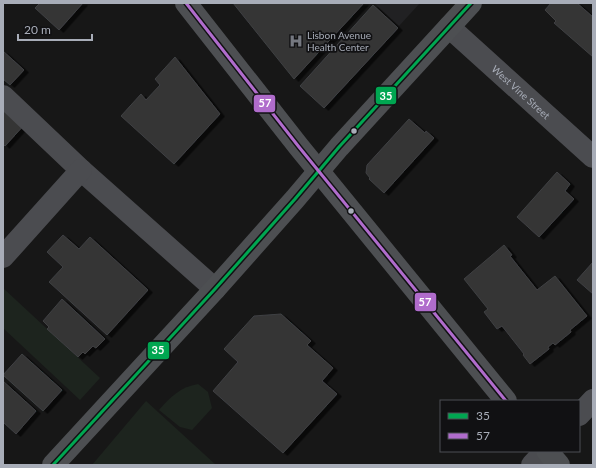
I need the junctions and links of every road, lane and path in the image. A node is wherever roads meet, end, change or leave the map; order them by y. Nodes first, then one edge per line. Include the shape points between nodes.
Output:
1 (186, 3) edge
2 (471, 3) edge
3 (449, 27) junction
4 (3, 96) edge
5 (591, 150) edge
6 (81, 170) junction
7 (319, 171) junction
8 (3, 257) edge
9 (214, 289) junction
10 (505, 400) edge
11 (593, 400) edge
12 (580, 414) edge
13 (545, 452) edge
14 (547, 452) edge
15 (53, 465) edge
16 (532, 465) edge
17 (560, 465) edge

1 - 7 main road
2 - 3 main road
3 - 5 street, West Vine Street
3 - 7 main road
4 - 6 street
6 - 8 street
6 - 9 street
7 - 9 main road
7 - 10 main road
9 - 15 main road
11 - 12 street
13 - 16 street
14 - 17 main road

